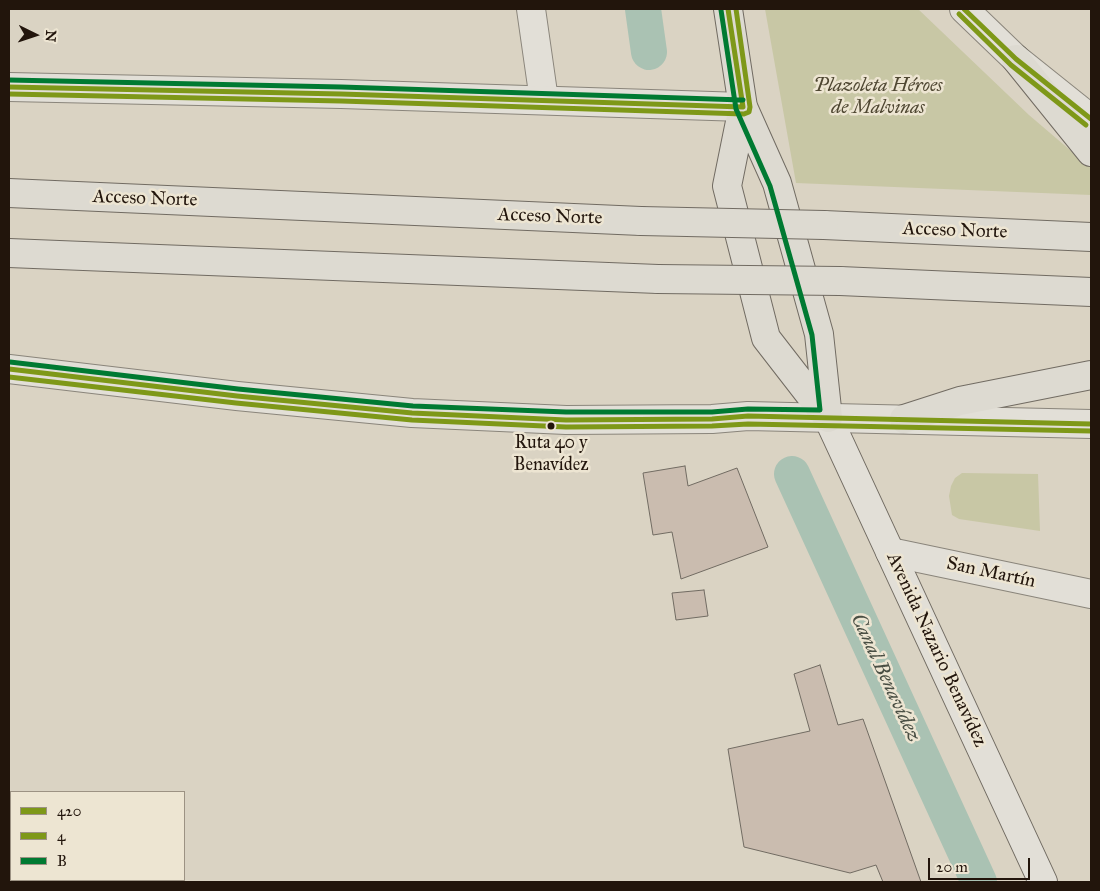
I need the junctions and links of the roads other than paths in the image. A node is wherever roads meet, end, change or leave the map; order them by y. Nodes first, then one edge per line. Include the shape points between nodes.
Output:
1 (531, 9) edge
2 (728, 9) edge
3 (964, 9) edge
4 (1016, 59) junction
5 (9, 87) edge
6 (544, 100) junction
7 (744, 107) junction
8 (1091, 119) edge
9 (1091, 152) edge
10 (9, 193) edge
11 (1091, 237) edge
12 (9, 253) edge
13 (1091, 292) edge
14 (9, 369) edge
15 (1091, 374) edge
16 (828, 418) junction
17 (904, 419) junction
18 (1091, 424) edge
19 (890, 552) junction
20 (1091, 594) edge
21 (1043, 882) edge

1 - 6 street
2 - 7 main road, Avenida Nazario Benavídez
3 - 4 street
4 - 8 street
4 - 9 main road
5 - 6 street
6 - 7 street
7 - 16 main road, Avenida Nazario Benavídez via 776,183 819,334
7 - 16 main road, Avenida Nazario Benavídez via 726,186 766,338
10 - 11 main road, Acceso Norte, bridge
12 - 13 main road, bridge via 658,279 840,281
14 - 16 street via 412,413 566,420 748,416
15 - 17 main road via 960,401
16 - 17 street
16 - 19 street, Avenida Nazario Benavídez
17 - 18 street
19 - 20 street, San Martín
19 - 21 street, Avenida Nazario Benavídez

